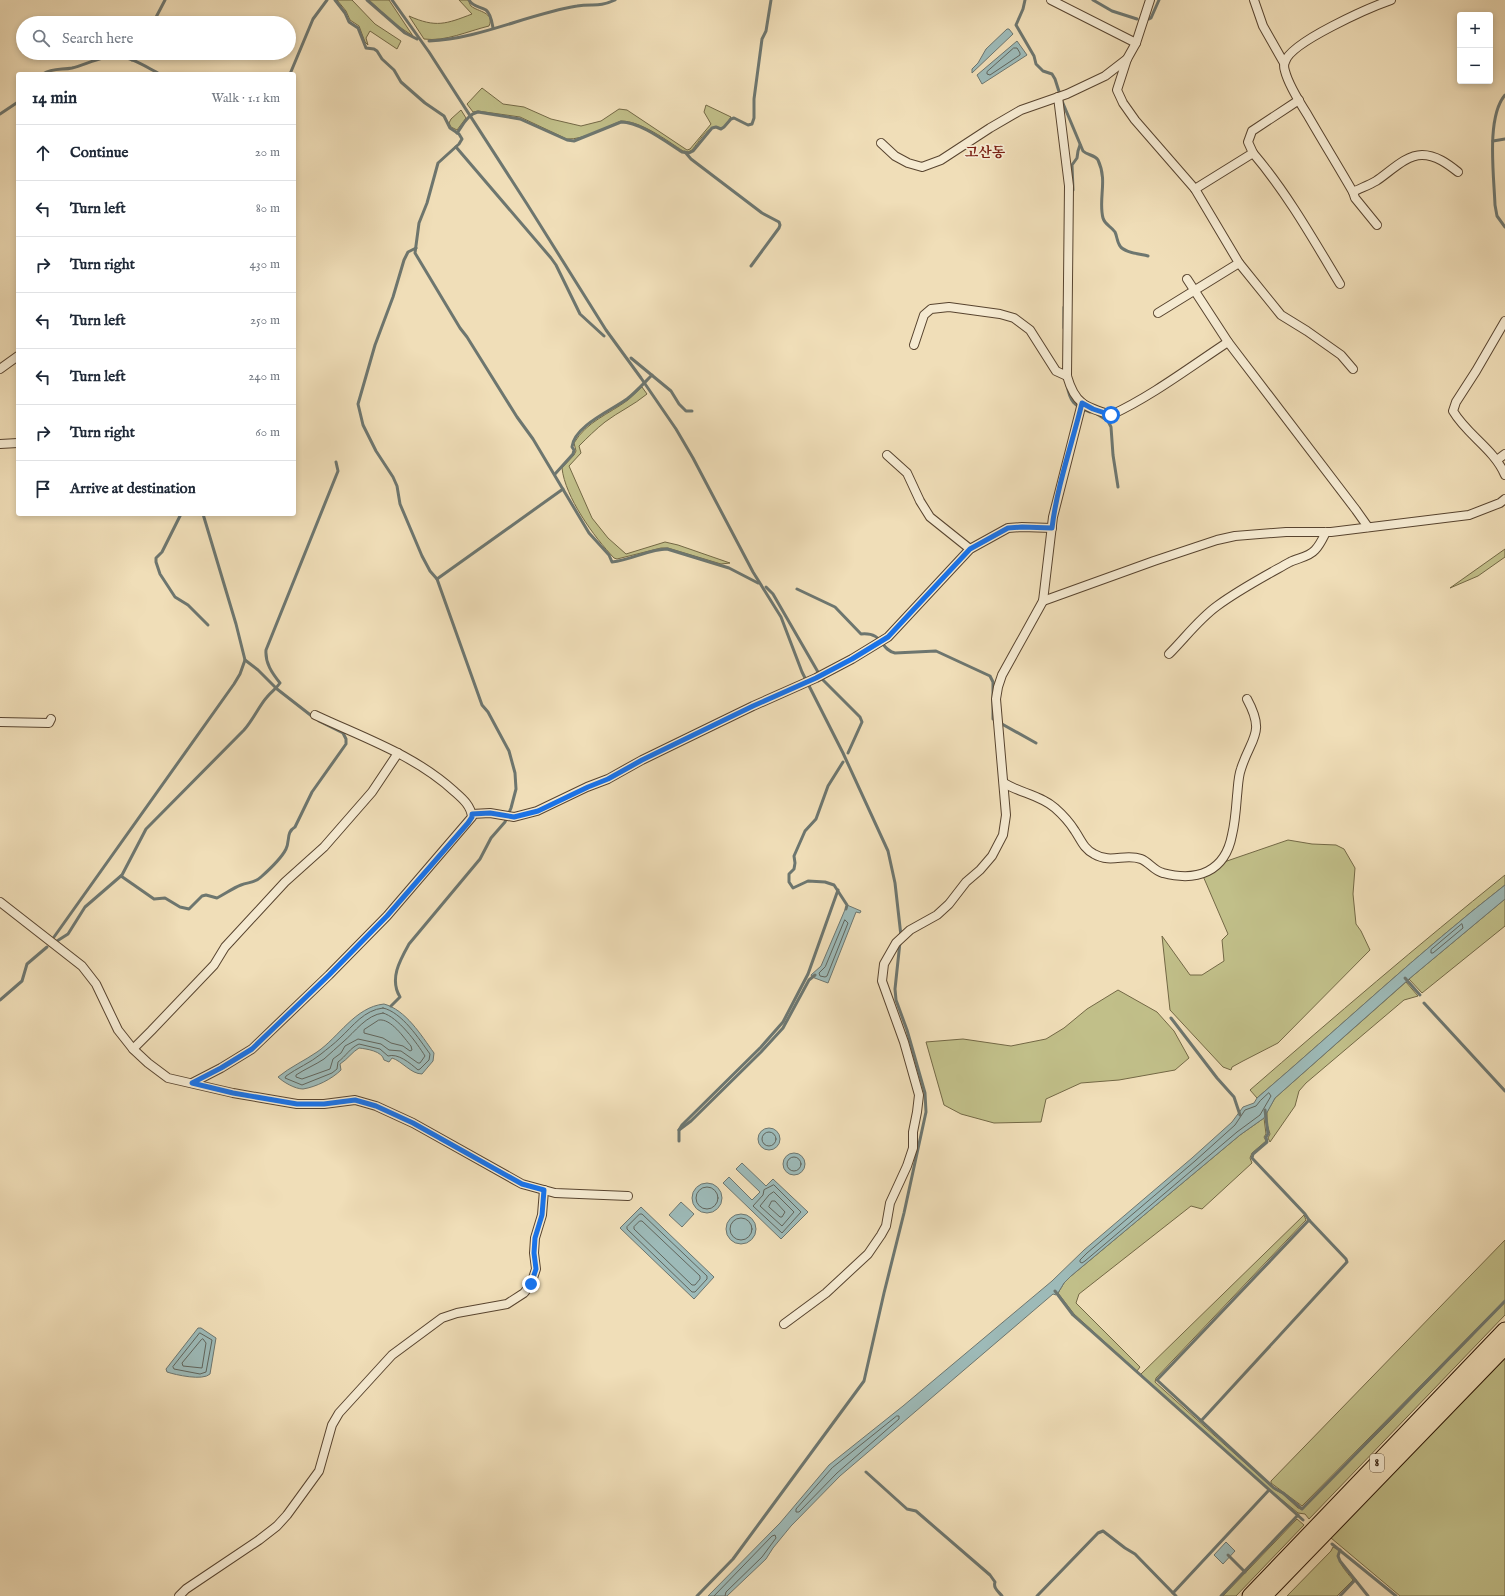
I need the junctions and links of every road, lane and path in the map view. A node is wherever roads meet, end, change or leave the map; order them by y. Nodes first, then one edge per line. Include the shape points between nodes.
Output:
1 (1051, 0) edge
2 (1150, 0) edge
3 (1254, 0) edge
4 (1391, 0) edge
5 (1136, 43) junction
6 (1127, 59) junction
7 (1284, 62) junction
8 (1058, 97) junction
9 (1299, 100) junction
10 (881, 142) dead end
11 (1253, 153) junction
12 (1458, 172) dead end
13 (1195, 189) junction
14 (1353, 192) junction
15 (1377, 225) dead end
16 (1239, 263) junction
17 (1187, 279) dead end
18 (1340, 284) dead end
19 (1195, 291) junction
20 (1158, 313) dead end
21 (1505, 321) edge
22 (1228, 342) junction
23 (914, 345) dead end
24 (16, 357) edge
25 (1353, 368) dead end
26 (0, 369) edge
27 (1067, 376) junction
28 (1082, 403) junction
29 (16, 443) edge
30 (0, 444) edge
31 (1505, 454) edge
32 (887, 455) dead end
33 (1497, 460) junction
34 (1505, 475) edge
35 (1505, 499) edge
36 (1368, 527) junction
37 (1052, 528) junction
38 (1326, 532) junction
39 (970, 549) junction
40 (1043, 601) junction
41 (1169, 654) dead end
42 (1247, 699) dead end
43 (315, 715) dead end
44 (51, 720) dead end
45 (0, 722) edge
46 (398, 753) junction
47 (1004, 783) junction
48 (472, 814) junction
49 (0, 902) edge
50 (133, 1049) junction
51 (192, 1083) junction
52 (544, 1190) junction
53 (628, 1196) dead end
54 (784, 1324) dead end
55 (1505, 1330) edge
56 (1505, 1346) edge
57 (179, 1596) edge
58 (1250, 1596) edge
59 (1264, 1596) edge

1 - 5 street
2 - 5 street
3 - 7 street via 1263,26
4 - 7 street via 1335,25 1302,44 1287,56
5 - 6 street
6 - 8 street via 1105,76
6 - 13 street via 1117,90 1123,103
7 - 9 street via 1284,70
8 - 10 street via 1020,110 941,160 922,167 895,156
8 - 27 street via 1069,186
9 - 11 street via 1252,131 1248,142
9 - 14 street
11 - 13 street
11 - 18 street via 1292,205
12 - 14 street via 1431,156 1420,155
13 - 16 street
14 - 15 street
16 - 19 street
16 - 25 street via 1281,315 1341,355
17 - 19 street
19 - 20 street
19 - 22 street
21 - 33 street via 1453,411 1458,420
22 - 28 street via 1173,379 1111,415
22 - 36 street
23 - 27 street via 924,315 931,309 948,307 1000,314 1022,322 1030,330 1056,371
24 - 26 street
27 - 28 street via 1076,399
28 - 37 street
29 - 30 street
31 - 33 street
32 - 39 street via 907,473 930,517
33 - 34 street
35 - 36 street via 1469,515
36 - 38 street
37 - 39 street via 1008,528
37 - 40 street
38 - 40 street via 1279,533 1221,539
38 - 41 street via 1321,543 1309,555 1258,580 1217,606 1202,618
39 - 48 street via 888,637 852,659 538,811 514,817 490,813
40 - 47 street via 1002,675 998,687 997,722
42 - 47 street via 1254,713 1256,730 1254,741 1240,770 1232,836 1222,860 1202,875 1180,876 1162,873 1140,858 1106,860 1084,848 1074,830 1054,807
43 - 46 street
44 - 45 street via 49,723
46 - 48 street via 438,777 465,801
46 - 50 street via 372,792 324,847 285,882 225,947 214,965
47 - 54 street via 1006,816 1003,835 992,856 937,915 910,930 896,943 884,964 882,982 904,1042 919,1095 913,1148 890,1203 886,1226 868,1254 826,1293
48 - 51 street via 468,823 387,916 252,1049
49 - 50 street via 82,966 96,984 118,1030
50 - 51 street via 168,1078
51 - 52 street via 297,1104 355,1100 376,1106 413,1123 522,1184
52 - 53 street via 554,1193
52 - 57 street via 542,1215 535,1238 536,1269 531,1284 524,1293 507,1304 442,1318 392,1355 339,1413 332,1425 319,1471 288,1515 259,1540
55 - 58 highway, 8
56 - 59 highway, 8

